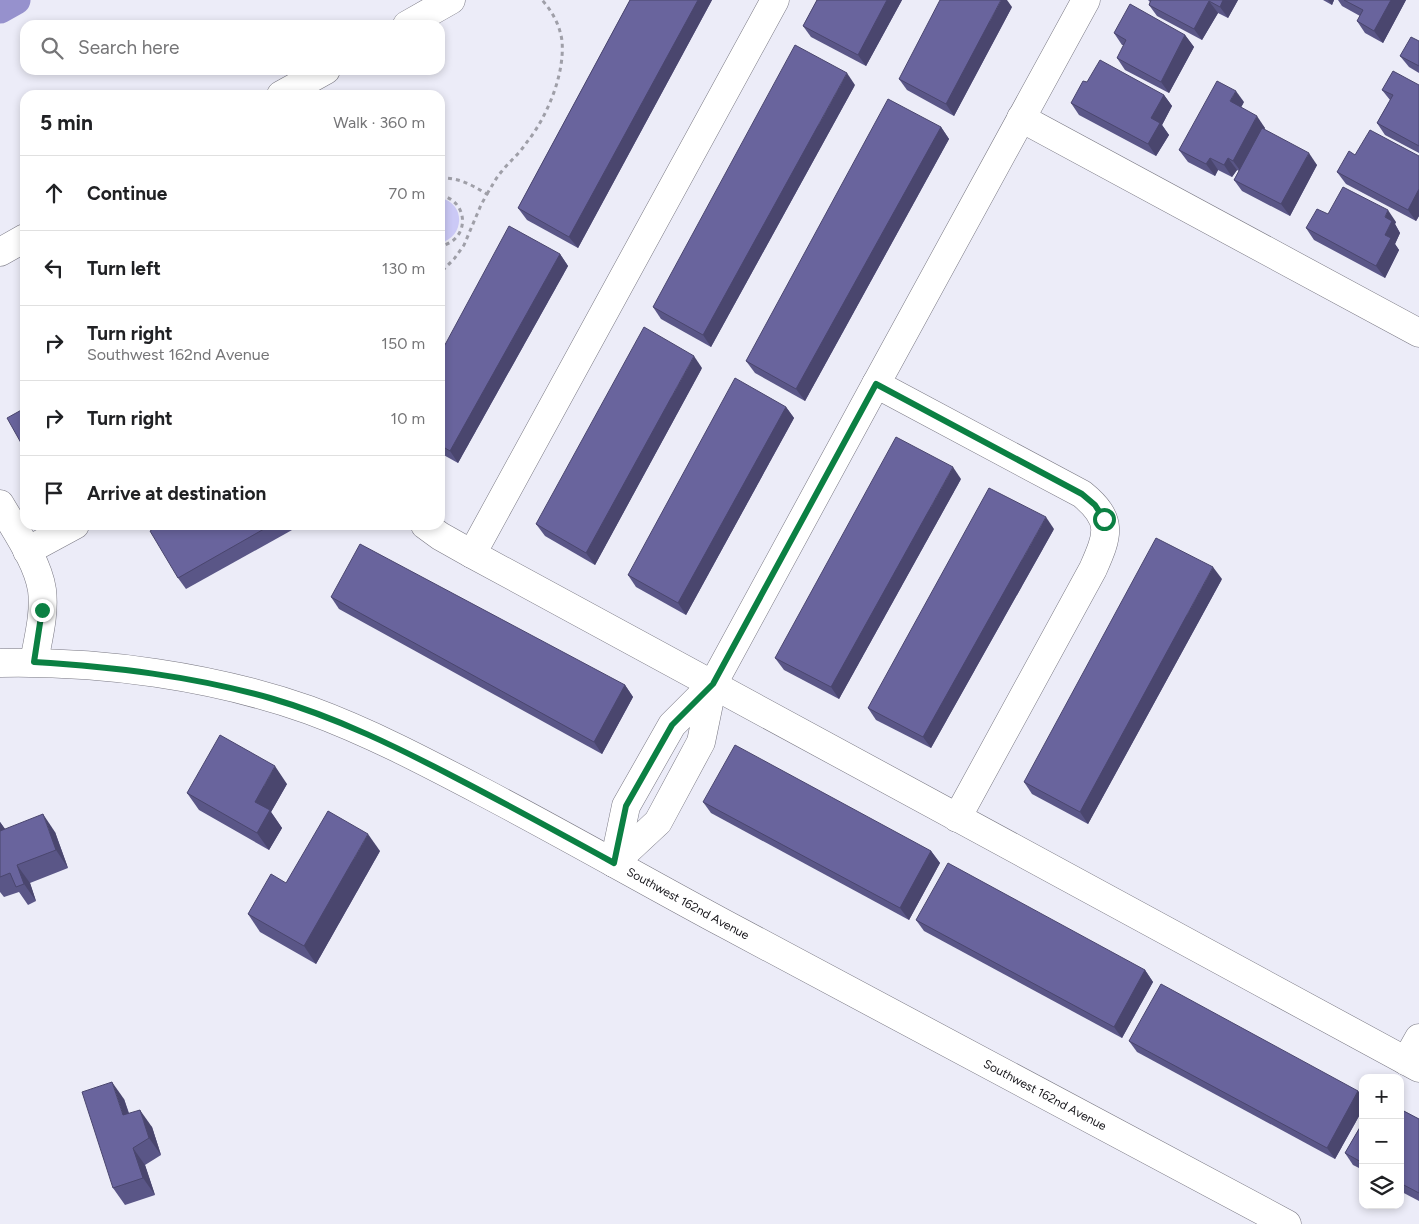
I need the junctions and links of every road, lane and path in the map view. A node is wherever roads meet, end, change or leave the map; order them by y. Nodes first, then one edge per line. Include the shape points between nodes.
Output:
1 (451, 0) edge
2 (542, 0) edge
3 (775, 0) edge
4 (1086, 0) edge
5 (416, 20) edge
6 (317, 75) edge
7 (290, 90) edge
8 (1020, 118) junction
9 (445, 178) edge
10 (487, 194) junction
11 (445, 197) edge
12 (460, 231) junction
13 (468, 236) junction
14 (20, 241) edge
15 (445, 244) edge
16 (0, 252) edge
17 (445, 268) edge
18 (1418, 332) edge
19 (876, 384) junction
20 (0, 504) edge
21 (65, 530) edge
22 (432, 530) edge
23 (27, 551) junction
24 (472, 554) junction
25 (34, 662) junction
26 (0, 663) edge
27 (713, 684) junction
28 (957, 818) junction
29 (614, 863) junction
30 (1419, 1038) edge
31 (1413, 1065) edge
32 (1287, 1224) edge

1 - 5 street
2 - 10 path via 553,14 562,41 556,83 540,123
3 - 24 street
4 - 8 street
6 - 7 street
8 - 18 street
8 - 19 street
9 - 10 path via 462,181
10 - 13 path
11 - 12 path via 458,205 463,223
12 - 13 path
12 - 15 path via 455,239
13 - 17 path
14 - 16 street
19 - 27 street
19 - 28 street via 1082,494 1104,519 1106,534 1093,570
20 - 23 street
21 - 23 street
22 - 24 street
23 - 25 street via 42,591
24 - 27 street
25 - 26 street, Southwest 162nd Avenue
25 - 29 street, Southwest 162nd Avenue via 155,673 207,682 308,710 405,751
27 - 28 street
27 - 29 street via 672,725 626,806
28 - 31 street
29 - 32 street, Southwest 162nd Avenue
30 - 31 street

